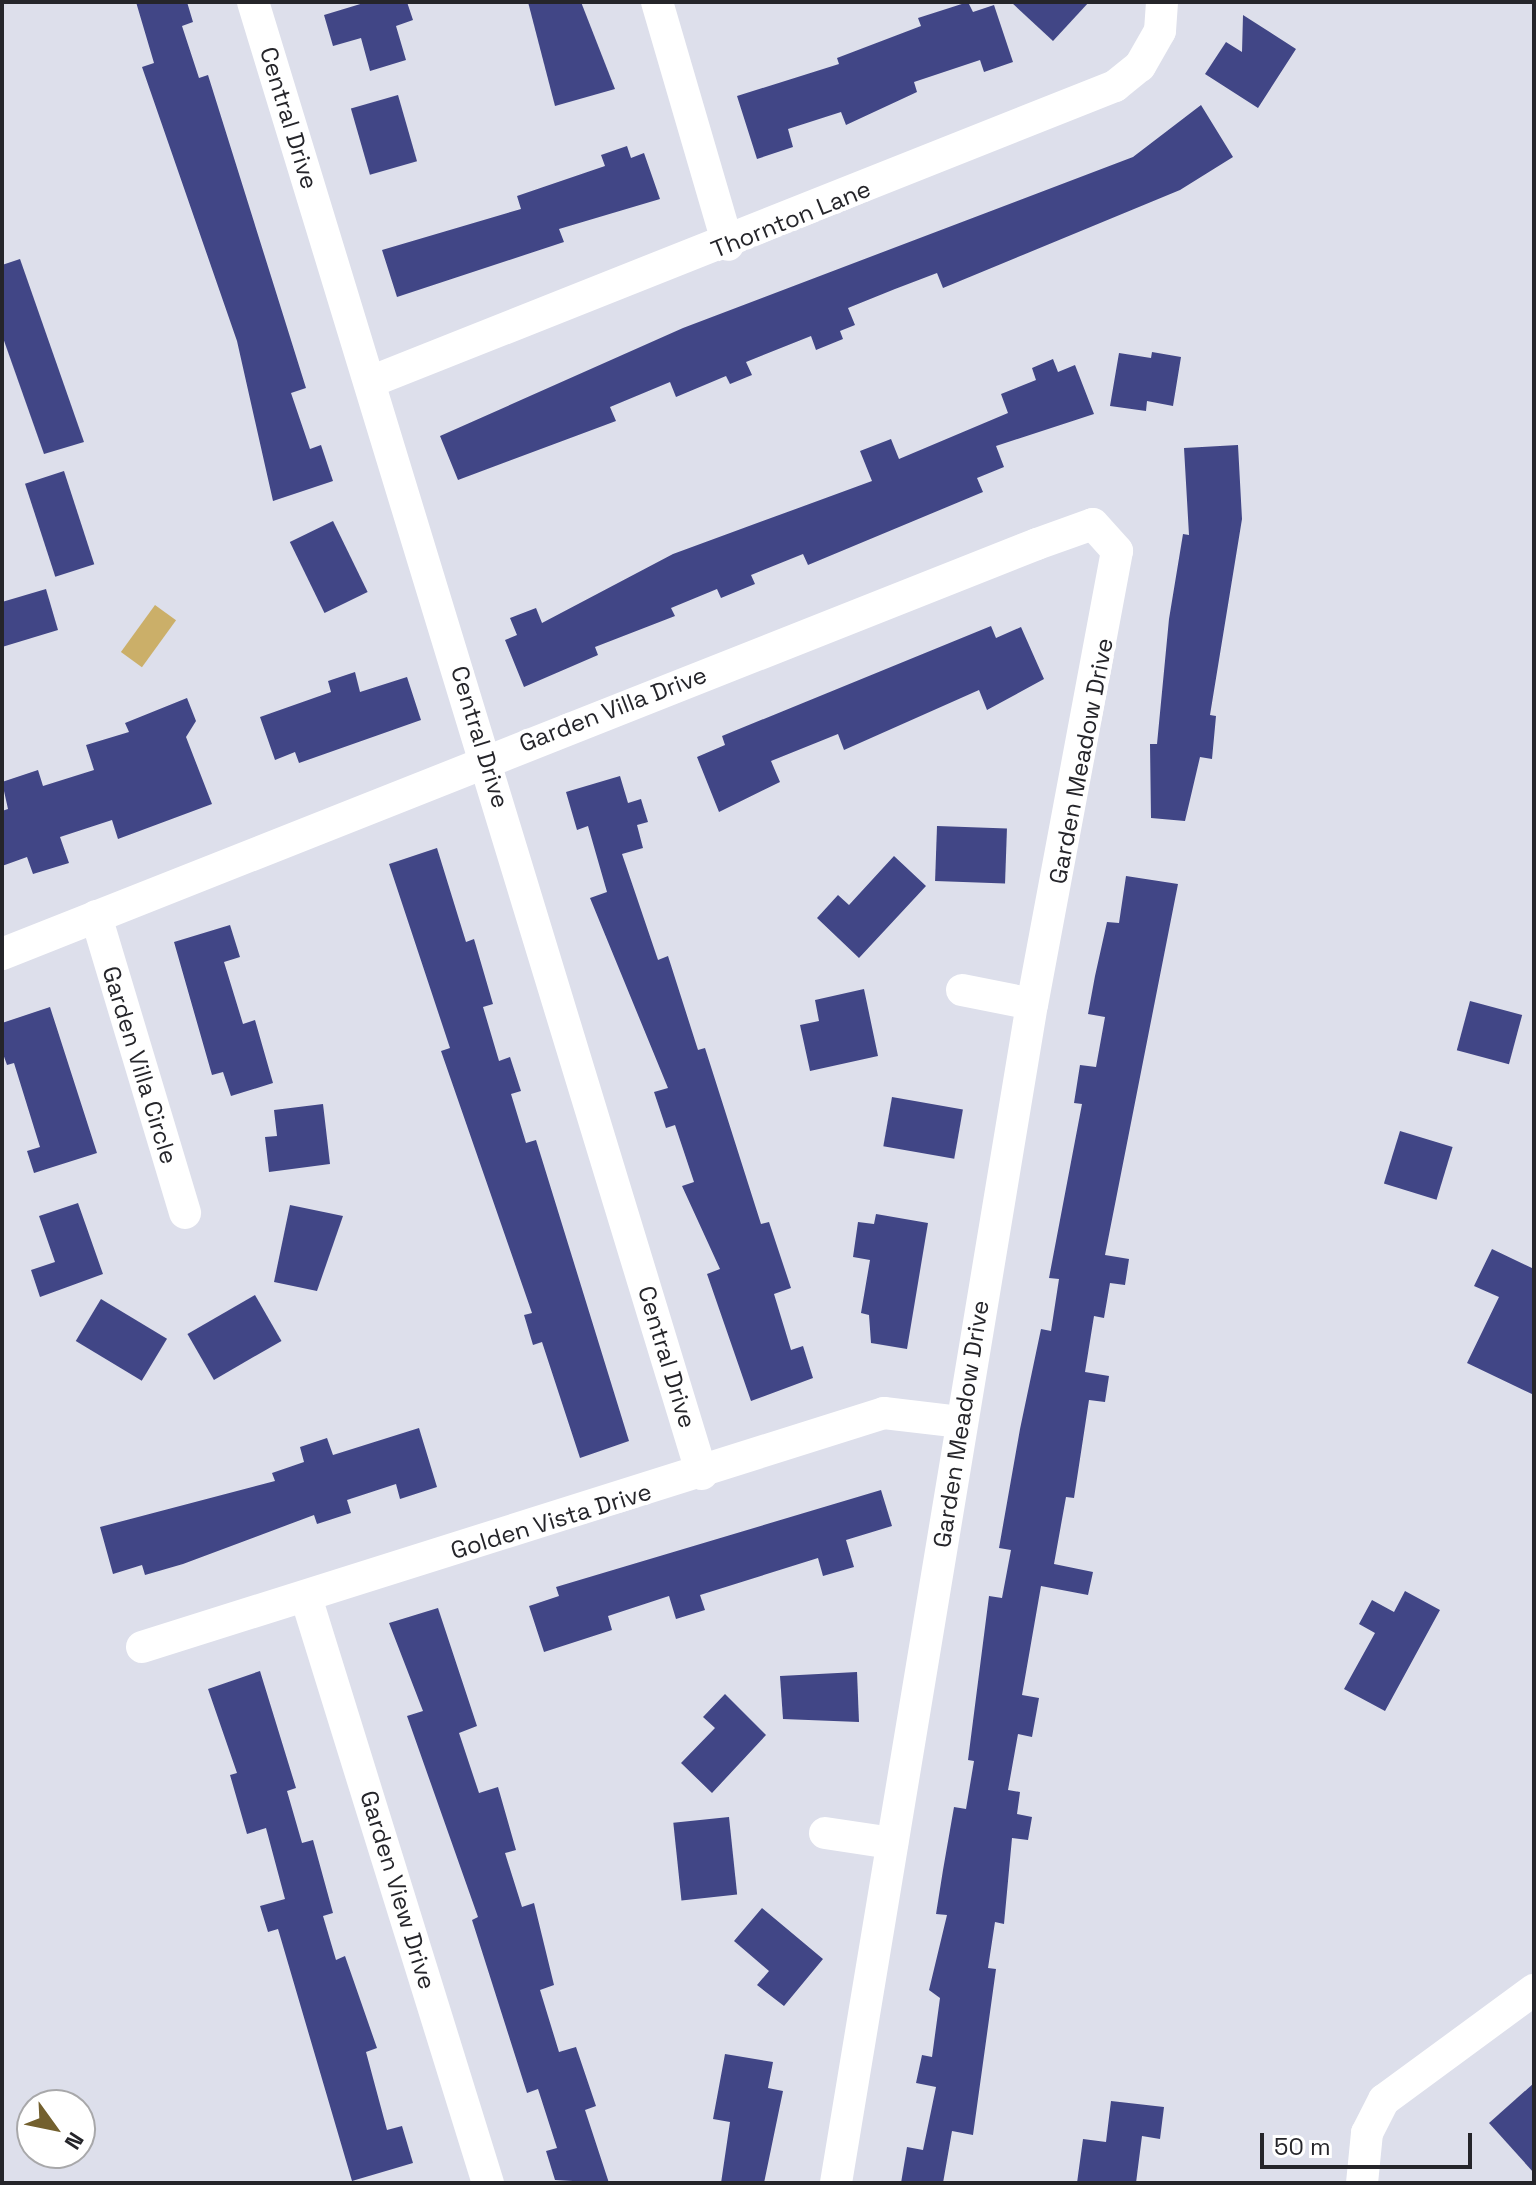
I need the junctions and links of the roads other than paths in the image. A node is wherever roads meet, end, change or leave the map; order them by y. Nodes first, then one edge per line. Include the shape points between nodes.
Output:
1 (253, 2) edge
2 (657, 2) edge
3 (1162, 2) edge
4 (728, 245) junction
5 (370, 382) junction
6 (1093, 524) joint
7 (486, 757) junction
8 (96, 916) junction
9 (2, 954) edge
10 (962, 990) dead end
11 (1032, 1004) junction
12 (185, 1213) dead end
13 (961, 1422) junction
14 (702, 1474) junction
15 (306, 1597) junction
16 (142, 1647) dead end
17 (825, 1833) dead end
18 (892, 1843) junction
19 (1534, 1990) edge
20 (488, 2183) edge
21 (836, 2183) edge
22 (1362, 2183) edge

1 - 5 street, Central Drive
2 - 4 street
3 - 4 street, Thornton Lane via 1154,43 1115,86
4 - 5 street, Thornton Lane
5 - 7 street, Central Drive
6 - 7 street, Garden Villa Drive
6 - 11 street, Garden Meadow Drive via 1117,551 1112,603
7 - 8 street, Garden Villa Drive
7 - 14 street, Central Drive
8 - 9 street, Garden Villa Drive
8 - 12 street, Garden Villa Circle
10 - 11 street
11 - 13 street, Garden Meadow Drive
13 - 14 street, Golden Vista Drive via 884,1413
13 - 18 street, Garden Meadow Drive
14 - 15 street, Golden Vista Drive
15 - 16 street, Golden Vista Drive
15 - 20 street, Garden View Drive
17 - 18 street
18 - 21 street, Garden Meadow Drive
19 - 22 street via 1384,2100 1367,2133

